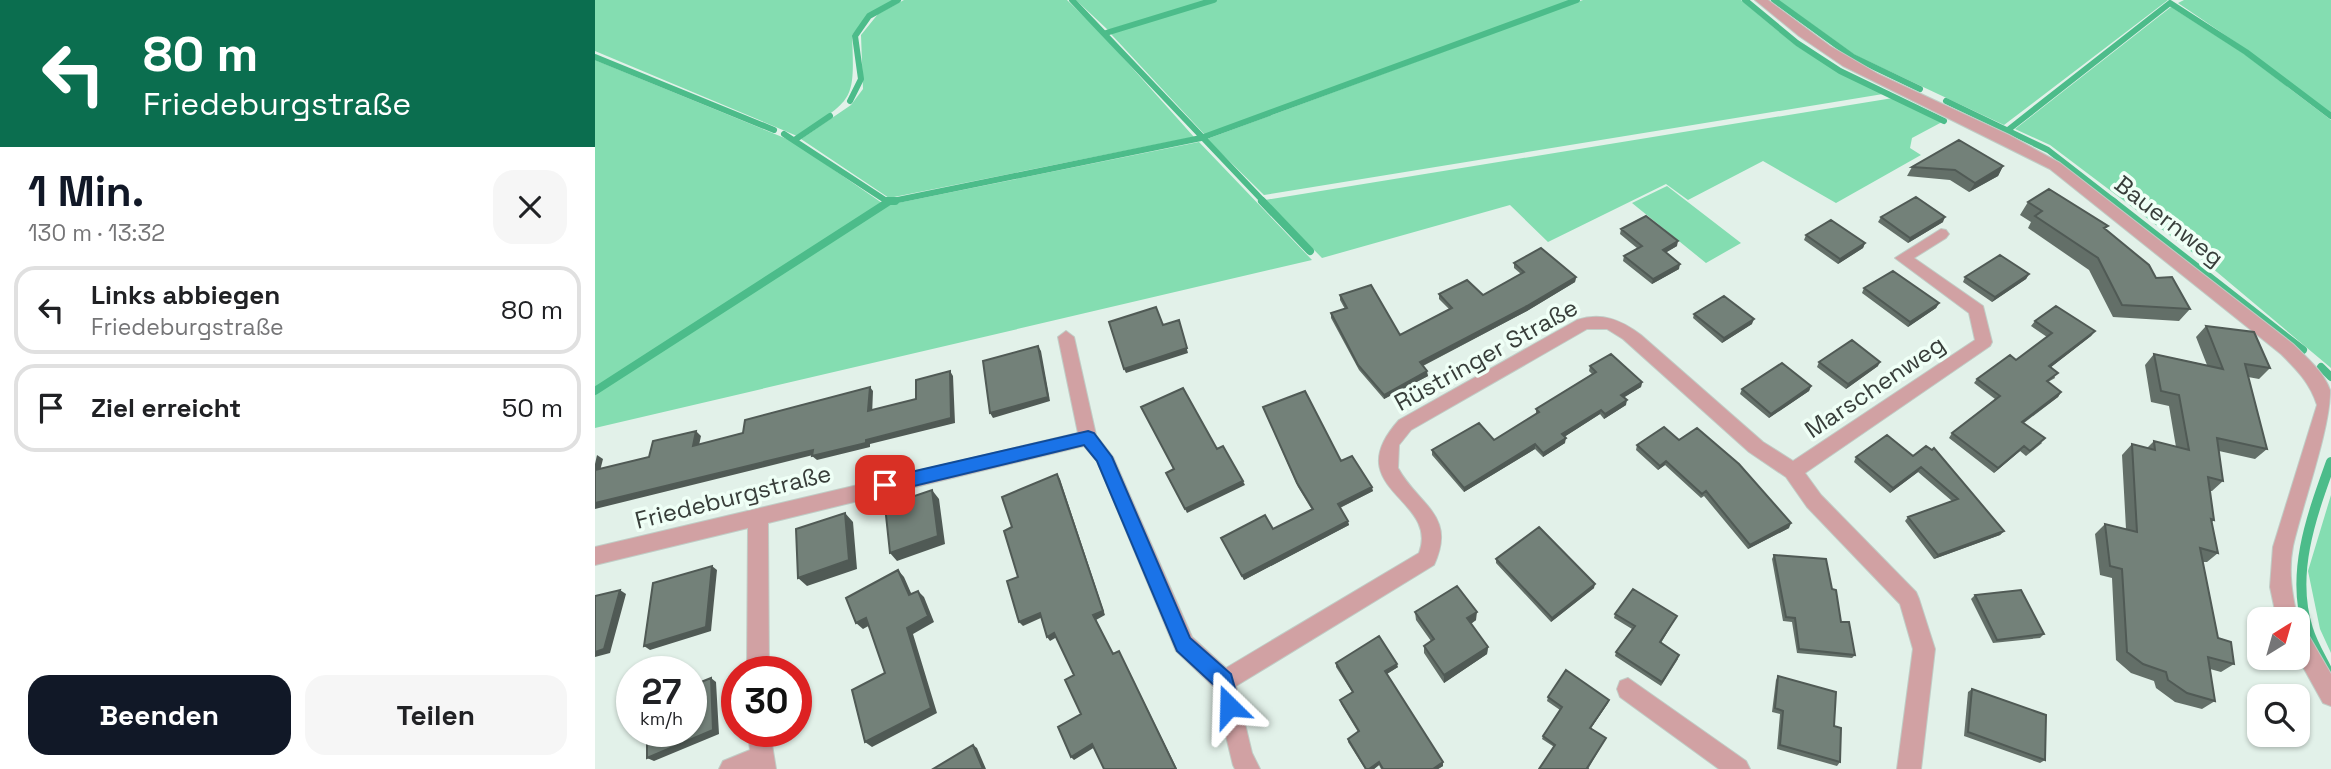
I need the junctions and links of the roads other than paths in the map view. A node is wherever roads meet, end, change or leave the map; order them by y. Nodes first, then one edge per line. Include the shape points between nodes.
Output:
1 (1761, 0) edge
2 (1941, 234) dead end
3 (1066, 337) dead end
4 (1088, 438) junction
5 (1793, 471) junction
6 (758, 515) junction
7 (595, 556) edge
8 (2285, 607) edge
9 (758, 656) edge
10 (2310, 659) edge
11 (1224, 681) junction
12 (1628, 689) dead end
13 (2331, 695) edge
14 (762, 763) edge
15 (731, 769) edge
16 (1248, 769) edge
17 (1738, 769) edge
18 (1909, 769) edge

1 - 8 street, Bauernweg via 1815,43 1851,64 2055,166 2236,306 2308,370 2326,405 2283,547 2280,587
2 - 5 street, Marschenweg via 1903,258 1977,310 1984,342
3 - 4 street
4 - 6 street, Friedeburgstraße
4 - 11 street via 1104,457 1184,644
5 - 11 street, Rüstringer Straße via 1756,447 1617,326 1601,320 1583,324 1405,425 1390,442 1388,468 1435,529 1435,544 1427,559
5 - 18 street, Rüstringer Straße via 1814,501 1909,599 1924,649
6 - 7 street, Friedeburgstraße
6 - 9 street
10 - 13 street
11 - 16 street via 1241,757
12 - 17 street
14 - 15 street

